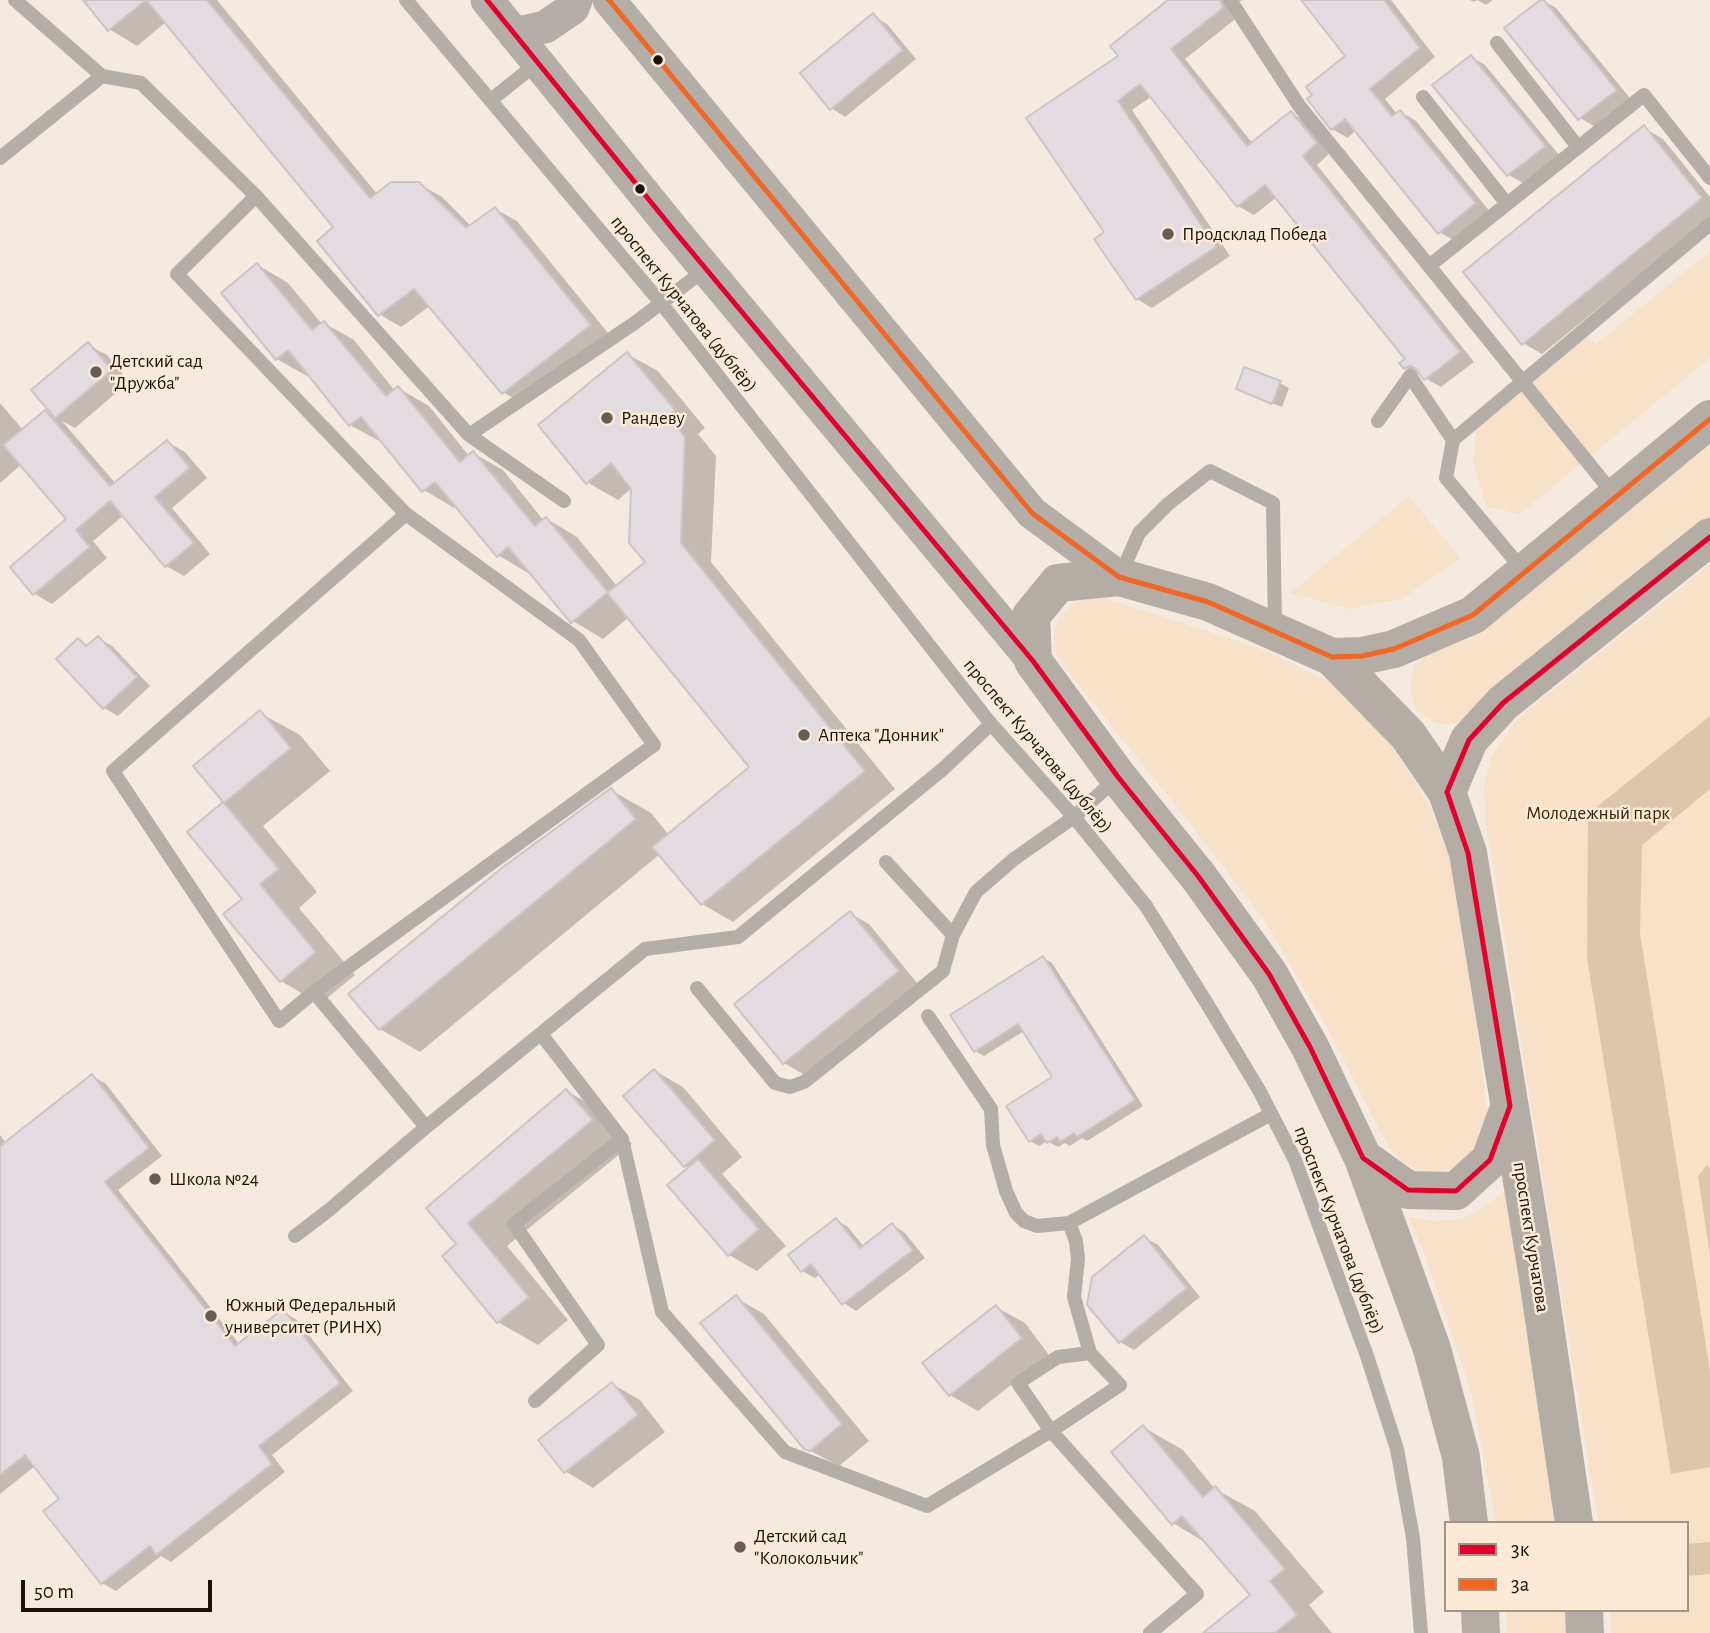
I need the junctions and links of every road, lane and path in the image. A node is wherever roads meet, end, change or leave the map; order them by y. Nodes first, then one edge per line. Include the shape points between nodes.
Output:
1 (15, 0) edge
2 (407, 0) edge
3 (486, 0) edge
4 (576, 0) edge
5 (609, 0) edge
6 (1230, 0) edge
7 (514, 34) junction
8 (1497, 43) dead end
9 (536, 64) junction
10 (102, 76) junction
11 (1423, 97) dead end
12 (491, 100) junction
13 (1578, 147) junction
14 (0, 158) edge
15 (1710, 178) edge
16 (256, 196) junction
17 (1507, 204) junction
18 (1710, 224) edge
19 (1429, 266) junction
20 (706, 269) junction
21 (661, 303) junction
22 (1522, 382) junction
23 (1710, 419) edge
24 (1378, 421) dead end
25 (469, 435) junction
26 (1452, 440) junction
27 (1615, 496) junction
28 (564, 501) dead end
29 (406, 514) junction
30 (1710, 537) edge
31 (1524, 571) junction
32 (1119, 577) junction
33 (1275, 632) junction
34 (1332, 657) junction
35 (1033, 661) junction
36 (990, 724) junction
37 (1118, 777) junction
38 (1447, 792) junction
39 (1074, 817) junction
40 (886, 862) dead end
41 (953, 934) junction
42 (697, 988) dead end
43 (314, 992) junction
44 (928, 1016) dead end
45 (541, 1034) junction
46 (1510, 1107) junction
47 (1271, 1114) junction
48 (426, 1127) junction
49 (622, 1139) junction
50 (1363, 1158) junction
51 (1069, 1223) junction
52 (295, 1236) dead end
53 (1090, 1353) junction
54 (535, 1401) dead end
55 (1052, 1431) junction
56 (1469, 1521) edge
57 (1574, 1521) edge
58 (1480, 1612) edge
59 (1584, 1612) edge
60 (1150, 1633) edge
61 (1421, 1633) edge
62 (1481, 1633) edge
63 (1585, 1633) edge

1 - 10 lane
2 - 12 lane, проспект Курчатова (дублёр)
3 - 7 street
4 - 7 street via 573,8 545,27
5 - 32 street, проспект Курчатова via 1032,513
6 - 19 lane via 1300,107
7 - 9 street
8 - 13 lane
9 - 12 lane
9 - 20 street
10 - 14 lane
10 - 16 lane via 141,83
11 - 17 lane
12 - 21 lane, проспект Курчатова (дублёр)
13 - 15 lane via 1644,95
13 - 17 lane
16 - 25 lane
16 - 29 lane via 177,274
17 - 19 lane
18 - 22 lane
19 - 22 lane
20 - 21 lane
20 - 35 street
21 - 25 lane
21 - 36 lane, проспект Курчатова (дублёр)
22 - 26 lane
22 - 27 lane
23 - 27 main road
24 - 26 lane via 1410,376
25 - 28 lane
26 - 31 lane via 1446,478
27 - 31 main road
29 - 43 lane via 113,771 279,1021
29 - 43 lane via 579,640 654,745
30 - 38 main road via 1503,703 1469,740
31 - 34 main road via 1473,615 1395,649
32 - 33 main road, проспект Курчатова via 1208,602
32 - 33 lane via 1139,533 1210,471 1273,503
32 - 35 main road via 1058,583 1031,616
33 - 34 main road, проспект Курчатова
34 - 38 main road, проспект Курчатова via 1408,736
35 - 37 main road
36 - 39 lane, проспект Курчатова (дублёр)
36 - 45 lane via 943,769 737,937 645,948
37 - 39 lane
37 - 50 main road via 1269,974
38 - 46 main road, проспект Курчатова via 1468,853
39 - 41 lane via 976,892
39 - 47 lane, проспект Курчатова (дублёр) via 1146,906
40 - 41 lane
41 - 42 lane via 943,971 804,1082 790,1087 775,1083
43 - 48 lane
44 - 51 lane via 991,1109 993,1145 1016,1213 1037,1226
45 - 48 lane
45 - 49 lane
46 - 50 main road via 1490,1160 1456,1191 1408,1190
46 - 57 main road, проспект Курчатова
47 - 51 lane
47 - 61 lane, проспект Курчатова (дублёр) via 1295,1160 1397,1450 1413,1538
48 - 52 lane
49 - 54 lane via 514,1224 598,1345
49 - 55 lane via 662,1312 785,1452 927,1506
50 - 56 main road via 1432,1349 1461,1457
51 - 53 lane via 1078,1259 1074,1297
53 - 55 lane via 1120,1385
53 - 55 lane via 1058,1357 1018,1383
55 - 60 lane via 1197,1594
58 - 62 main road
59 - 63 main road

